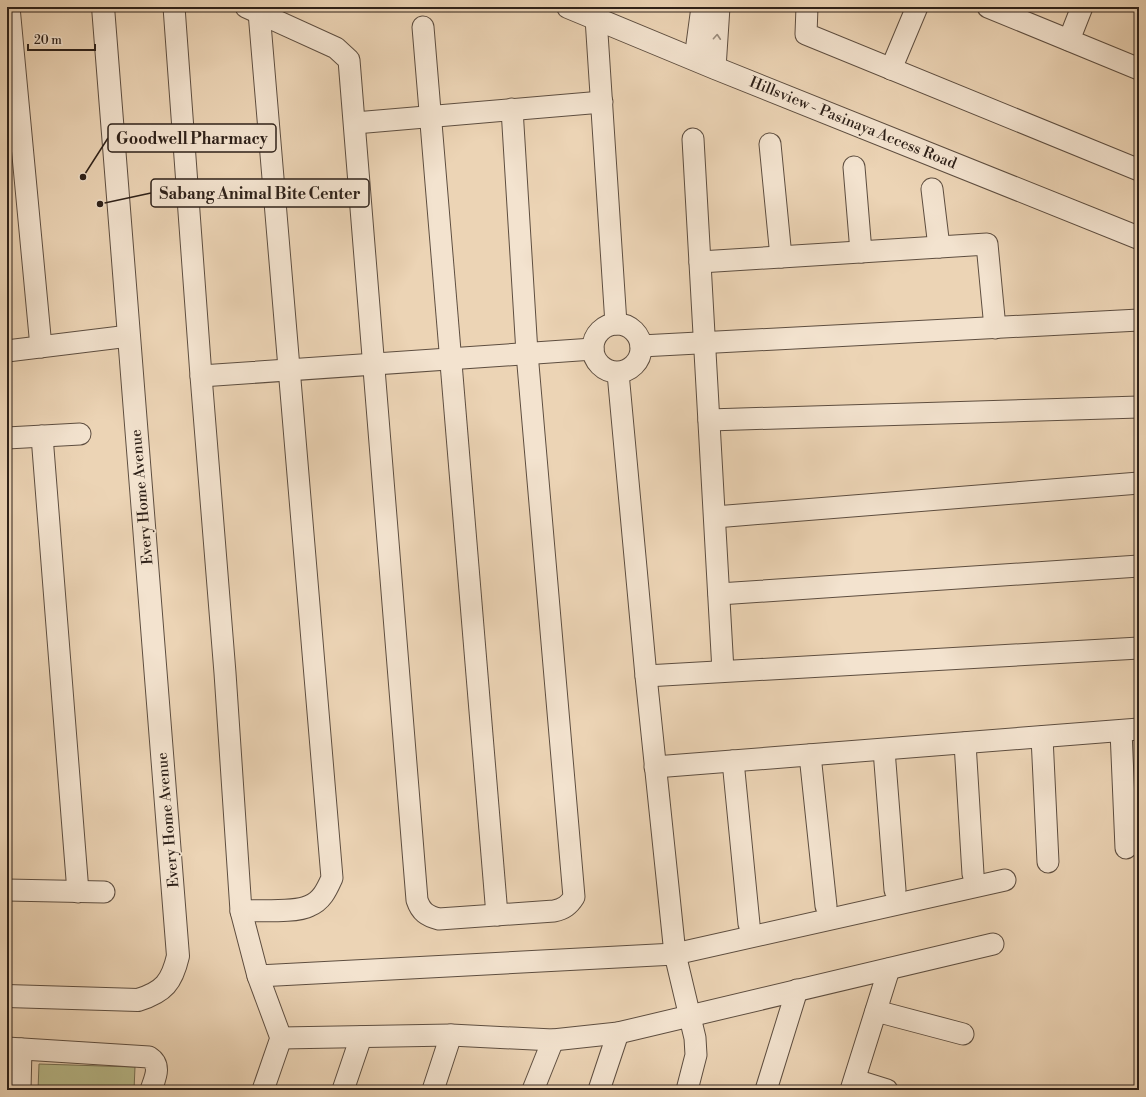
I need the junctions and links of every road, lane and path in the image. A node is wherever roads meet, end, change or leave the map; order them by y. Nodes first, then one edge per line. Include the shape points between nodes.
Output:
1 (9, 7) edge
2 (103, 7) edge
3 (174, 7) edge
4 (568, 7) edge
5 (702, 7) edge
6 (719, 7) edge
7 (807, 7) edge
8 (917, 7) edge
9 (988, 7) edge
10 (1082, 7) edge
11 (253, 10) edge
12 (596, 18) junction
13 (423, 27) dead end
14 (1069, 40) junction
15 (1137, 62) edge
16 (705, 64) junction
17 (891, 69) junction
18 (602, 102) junction
19 (512, 109) junction
20 (431, 116) junction
21 (355, 123) junction
22 (693, 139) dead end
23 (770, 144) dead end
24 (854, 167) dead end
25 (1139, 170) edge
26 (932, 189) dead end
27 (1139, 238) edge
28 (939, 247) junction
29 (861, 252) junction
30 (781, 257) junction
31 (700, 262) junction
32 (1139, 320) edge
33 (616, 324) junction
34 (995, 328) junction
35 (129, 336) junction
36 (705, 343) junction
37 (641, 346) junction
38 (41, 347) junction
39 (593, 349) junction
40 (7, 351) edge
41 (527, 353) junction
42 (451, 358) junction
43 (374, 364) junction
44 (290, 369) junction
45 (618, 373) junction
46 (201, 376) junction
47 (1139, 407) edge
48 (709, 420) junction
49 (80, 434) dead end
50 (42, 436) junction
51 (7, 438) edge
52 (1139, 483) edge
53 (715, 517) junction
54 (1139, 566) edge
55 (719, 594) junction
56 (1139, 648) edge
57 (723, 671) junction
58 (646, 676) junction
59 (1130, 730) edge
60 (1042, 737) junction
61 (965, 743) junction
62 (884, 750) junction
63 (810, 755) junction
64 (733, 762) junction
65 (655, 767) junction
66 (1126, 848) dead end
67 (1048, 862) dead end
68 (973, 874) dead end
69 (1005, 880) dead end
70 (7, 890) edge
71 (895, 890) dead end
72 (78, 892) junction
73 (104, 892) dead end
74 (826, 906) dead end
75 (241, 910) junction
76 (498, 915) junction
77 (749, 924) dead end
78 (993, 944) dead end
79 (675, 954) junction
80 (889, 969) junction
81 (258, 976) junction
82 (797, 990) junction
83 (7, 996) edge
84 (876, 1011) junction
85 (690, 1016) junction
86 (618, 1032) junction
87 (963, 1034) dead end
88 (450, 1035) junction
89 (361, 1037) junction
90 (281, 1038) junction
91 (553, 1040) junction
92 (14, 1048) edge
93 (853, 1085) edge
94 (20, 1090) edge
95 (151, 1090) edge
96 (263, 1090) edge
97 (343, 1090) edge
98 (433, 1090) edge
99 (533, 1090) edge
100 (599, 1090) edge
101 (687, 1090) edge
102 (766, 1090) edge
103 (887, 1090) edge

1 - 38 street
2 - 35 street, Every Home Avenue
3 - 46 street
4 - 12 street, Hillsview - Pasinaya Access Road
5 - 16 street
16 -> 6 street
7 - 17 street via 806,34
8 - 17 street
9 - 14 street
10 - 14 street
11 - 21 street via 328,44 344,54 350,66
11 - 44 street
12 - 16 street, Hillsview - Pasinaya Access Road
12 - 18 street
13 - 20 street
14 - 15 street
16 - 27 street, Hillsview - Pasinaya Access Road
17 - 25 street
18 - 19 street
18 - 33 street
19 - 20 street
19 - 41 street
20 - 21 street
20 - 42 street
21 - 43 street
22 - 31 street
23 - 30 street
24 - 29 street
26 - 28 street
28 - 29 street
28 - 34 street via 988,244
29 - 30 street
30 - 31 street
31 - 36 street
32 - 34 street
33 - 37 street via 630,328 636,333
33 - 39 street via 609,325 597,334
34 - 36 street
35 - 38 street
35 - 83 street, Every Home Avenue via 178,956 175,972 167,984 153,995 138,1000
36 - 37 street
36 - 48 street
37 - 45 street via 641,353 635,364
38 - 40 street
39 - 41 street
39 - 45 street via 600,366
41 - 42 street
41 - 76 street via 574,896 562,909
42 - 43 street
42 - 76 street
43 - 44 street
43 - 76 street via 417,900 424,914 439,919
44 - 46 street
44 - 75 street via 332,878 319,900 309,906 298,909
45 - 58 street
46 - 75 street via 226,673
47 - 48 street
48 - 53 street
49 - 50 street
50 - 51 street
50 - 72 street
52 - 53 street
53 - 55 street
54 - 55 street
55 - 57 street
56 - 57 street
57 - 58 street
58 - 65 street
59 - 60 street
59 - 66 street
60 - 61 street
60 - 67 street
61 - 62 street
61 - 68 street
62 - 63 street
62 - 71 street
63 - 64 street
63 - 74 street
64 - 65 street
64 - 77 street
65 - 79 street
69 - 79 street
70 - 72 street
72 - 73 street
75 - 81 street
78 - 80 street
79 - 81 street
79 - 85 street
80 - 82 street
80 - 84 street
81 - 90 street
82 - 85 street
82 - 102 street
84 - 87 street
84 - 93 street
85 - 86 street
85 - 101 street via 696,1056
86 - 91 street
86 - 100 street
88 - 89 street
88 - 91 street
88 - 98 street
89 - 90 street
89 - 97 street
90 - 96 street
91 - 99 street
92 - 94 street
92 - 95 street via 149,1057 157,1065
93 - 103 street

